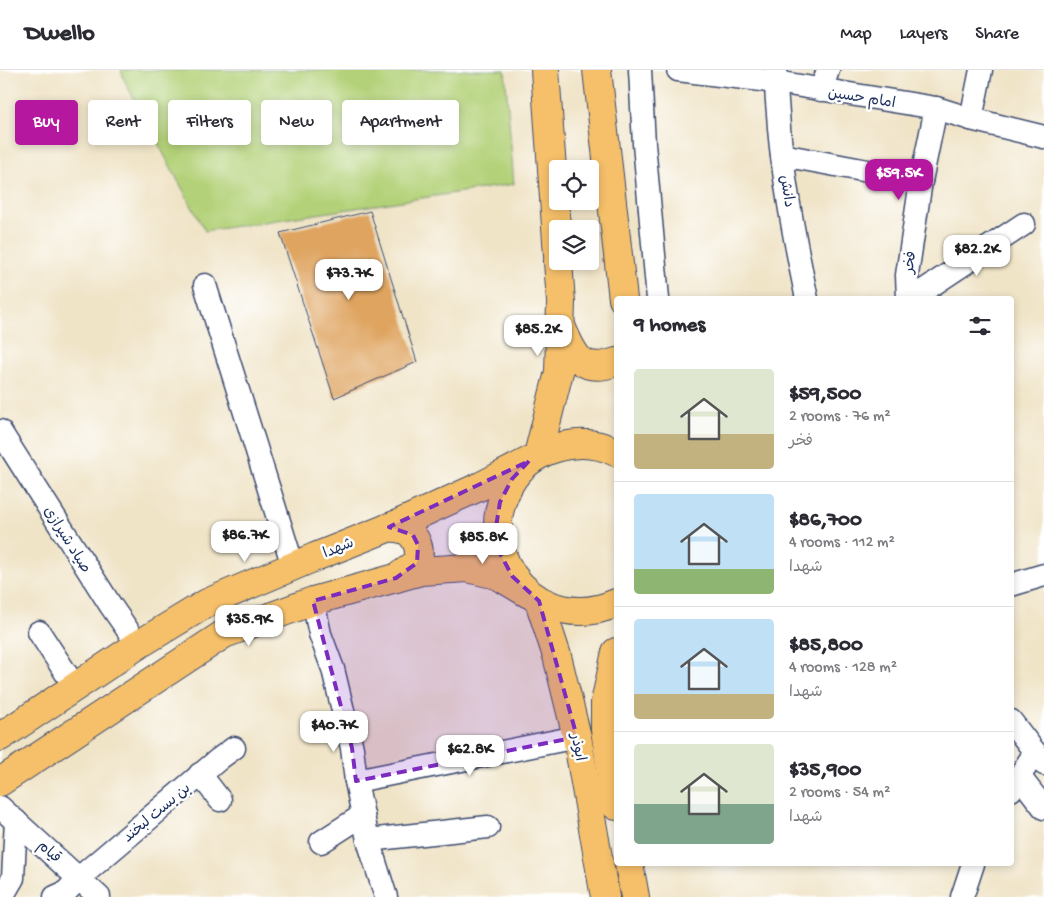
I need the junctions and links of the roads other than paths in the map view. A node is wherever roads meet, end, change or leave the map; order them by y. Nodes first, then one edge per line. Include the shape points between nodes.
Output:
1 (545, 70) edge
2 (597, 70) edge
3 (640, 70) edge
4 (678, 70) edge
5 (981, 70) edge
6 (776, 76) edge
7 (825, 80) edge
8 (936, 108) junction
9 (971, 119) junction
10 (1044, 137) edge
11 (782, 156) junction
12 (921, 181) junction
13 (556, 220) edge
14 (1024, 224) dead end
15 (559, 270) edge
16 (204, 285) dead end
17 (623, 296) edge
18 (658, 296) edge
19 (806, 296) edge
20 (909, 296) edge
21 (914, 296) edge
22 (560, 324) junction
23 (614, 363) edge
24 (0, 431) edge
25 (614, 451) edge
26 (533, 458) junction
27 (389, 526) junction
28 (293, 566) junction
29 (1044, 575) edge
30 (396, 578) junction
31 (1014, 584) edge
32 (534, 598) junction
33 (313, 601) junction
34 (614, 605) edge
35 (39, 632) dead end
36 (138, 645) junction
37 (614, 669) edge
38 (75, 687) junction
39 (610, 704) edge
40 (1014, 725) edge
41 (0, 737) edge
42 (577, 737) junction
43 (234, 748) dead end
44 (1040, 758) edge
45 (200, 774) junction
46 (356, 781) junction
47 (0, 782) edge
48 (1015, 783) edge
49 (220, 800) dead end
50 (606, 800) edge
51 (1044, 808) edge
52 (8, 814) edge
53 (363, 816) junction
54 (488, 826) dead end
55 (368, 840) junction
56 (321, 842) dead end
57 (629, 866) edge
58 (972, 866) edge
59 (91, 891) edge
60 (2, 897) edge
61 (55, 897) edge
62 (386, 897) edge
63 (605, 897) edge
64 (636, 897) edge
65 (962, 897) edge

1 - 13 main road
2 - 17 main road
3 - 18 street
4 - 6 street, امام حسین
5 - 9 street
6 - 7 street, امام حسین
6 - 11 street, دانش
7 - 8 street, امام حسین
8 - 9 street, امام حسین
8 - 12 street, فخر
9 - 10 street, امام حسین
11 - 12 street
11 - 19 street, دانش
12 - 20 street, فخر via 907,275
14 - 21 street
15 - 22 main road
16 - 28 street
22 - 23 main road via 573,352 582,362 595,366
22 - 26 main road via 559,372
24 - 36 street, صیاد شیرازی
25 - 26 main road, شهدا via 583,443 559,446
26 - 27 main road, شهدا via 481,486
26 - 32 main road via 512,479 500,502 496,527 500,553 512,576
27 - 28 main road, شهدا
27 - 30 main road via 413,535 418,545 416,563
28 - 36 main road, شهدا via 207,603
29 - 31 street
30 - 32 main road via 421,571 466,568 497,575
30 - 33 main road
32 - 34 main road via 560,609 582,612
32 - 42 main road, ابوذر via 557,656
33 - 46 street via 352,748
33 - 47 main road via 224,634
35 - 38 street
36 - 38 main road, شهدا
37 - 39 main road, ابوذر
38 - 41 main road, شهدا
39 - 50 main road, ابوذر via 605,729
40 - 44 street
42 - 46 street
42 - 50 main road, ابوذر
43 - 45 street, بن بست لبخند
44 - 48 street
45 - 49 street
45 - 59 street, بن بست لبخند
46 - 53 street
48 - 51 street
50 - 63 main road, ابوذر
52 - 59 street, قیام
52 - 60 street via 13,878
53 - 55 street
53 - 56 street
54 - 55 street
55 - 62 street
57 - 64 main road
58 - 65 street
59 - 61 street, بن بست لبخند via 66,892

